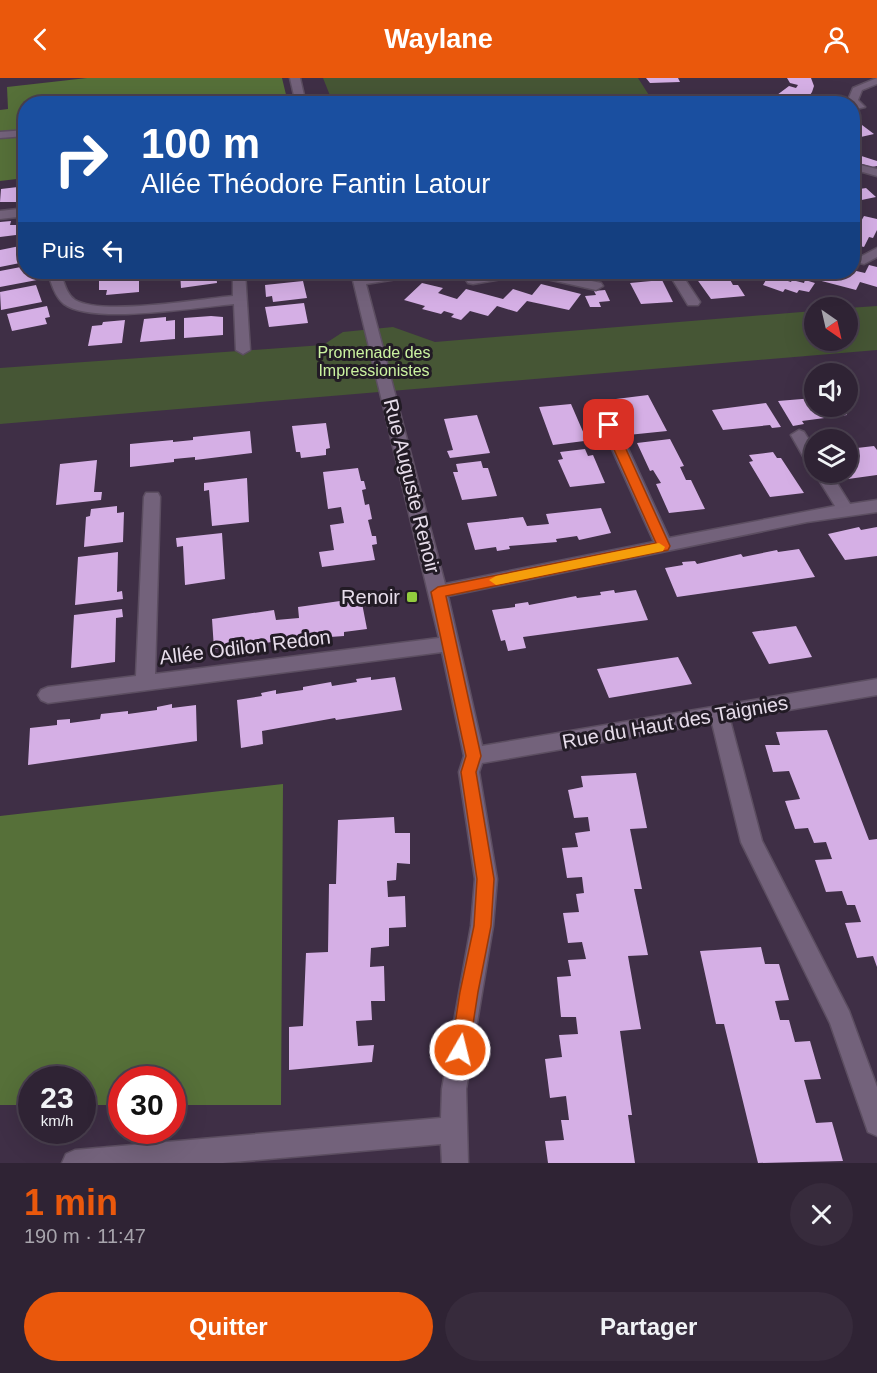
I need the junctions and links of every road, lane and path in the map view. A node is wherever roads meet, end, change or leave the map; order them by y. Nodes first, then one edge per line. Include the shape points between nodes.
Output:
1 (296, 78) edge
2 (877, 81) edge
3 (299, 96) edge
4 (855, 96) edge
5 (18, 134) edge
6 (0, 135) edge
7 (860, 168) edge
8 (877, 173) edge
9 (18, 213) edge
10 (0, 215) edge
11 (877, 252) edge
12 (860, 259) edge
13 (57, 279) edge
14 (239, 279) edge
15 (359, 279) edge
16 (565, 279) edge
17 (678, 279) edge
18 (596, 286) dead end
19 (240, 298) junction
20 (693, 302) dead end
21 (243, 350) dead end
22 (609, 425) dead end
23 (799, 435) dead end
24 (804, 444) edge
25 (829, 483) edge
26 (152, 497) dead end
27 (877, 507) edge
28 (845, 510) junction
29 (664, 546) junction
30 (438, 592) junction
31 (448, 644) junction
32 (145, 683) junction
33 (877, 687) edge
34 (48, 695) dead end
35 (719, 714) junction
36 (474, 756) junction
37 (877, 1123) edge
38 (453, 1131) junction
39 (75, 1163) edge
40 (455, 1163) edge

1 - 3 street
2 - 4 street via 858,88
5 - 6 street
7 - 8 street
9 - 10 street
11 - 12 street
13 - 19 street via 62,294 76,306 90,308 110,310
14 - 19 street
15 - 30 street, Rue Auguste Renoir
16 - 18 street
17 - 20 street
19 - 21 street
22 - 29 street
23 - 24 street
25 - 28 street
26 - 32 street
27 - 28 street
28 - 29 street
29 - 30 street
30 - 31 street, Rue Auguste Renoir
31 - 32 street, Allée Odilon Redon
31 - 36 street, Rue Auguste Renoir
32 - 34 street, Allée Odilon Redon
33 - 35 street, Rue du Haut des Taignies
35 - 36 street, Rue du Haut des Taignies
35 - 37 street via 752,842 841,1019
36 - 38 street, Rue Auguste Renoir via 469,772 486,879 482,926 454,1089
38 - 39 street
38 - 40 street, Rue Auguste Renoir

